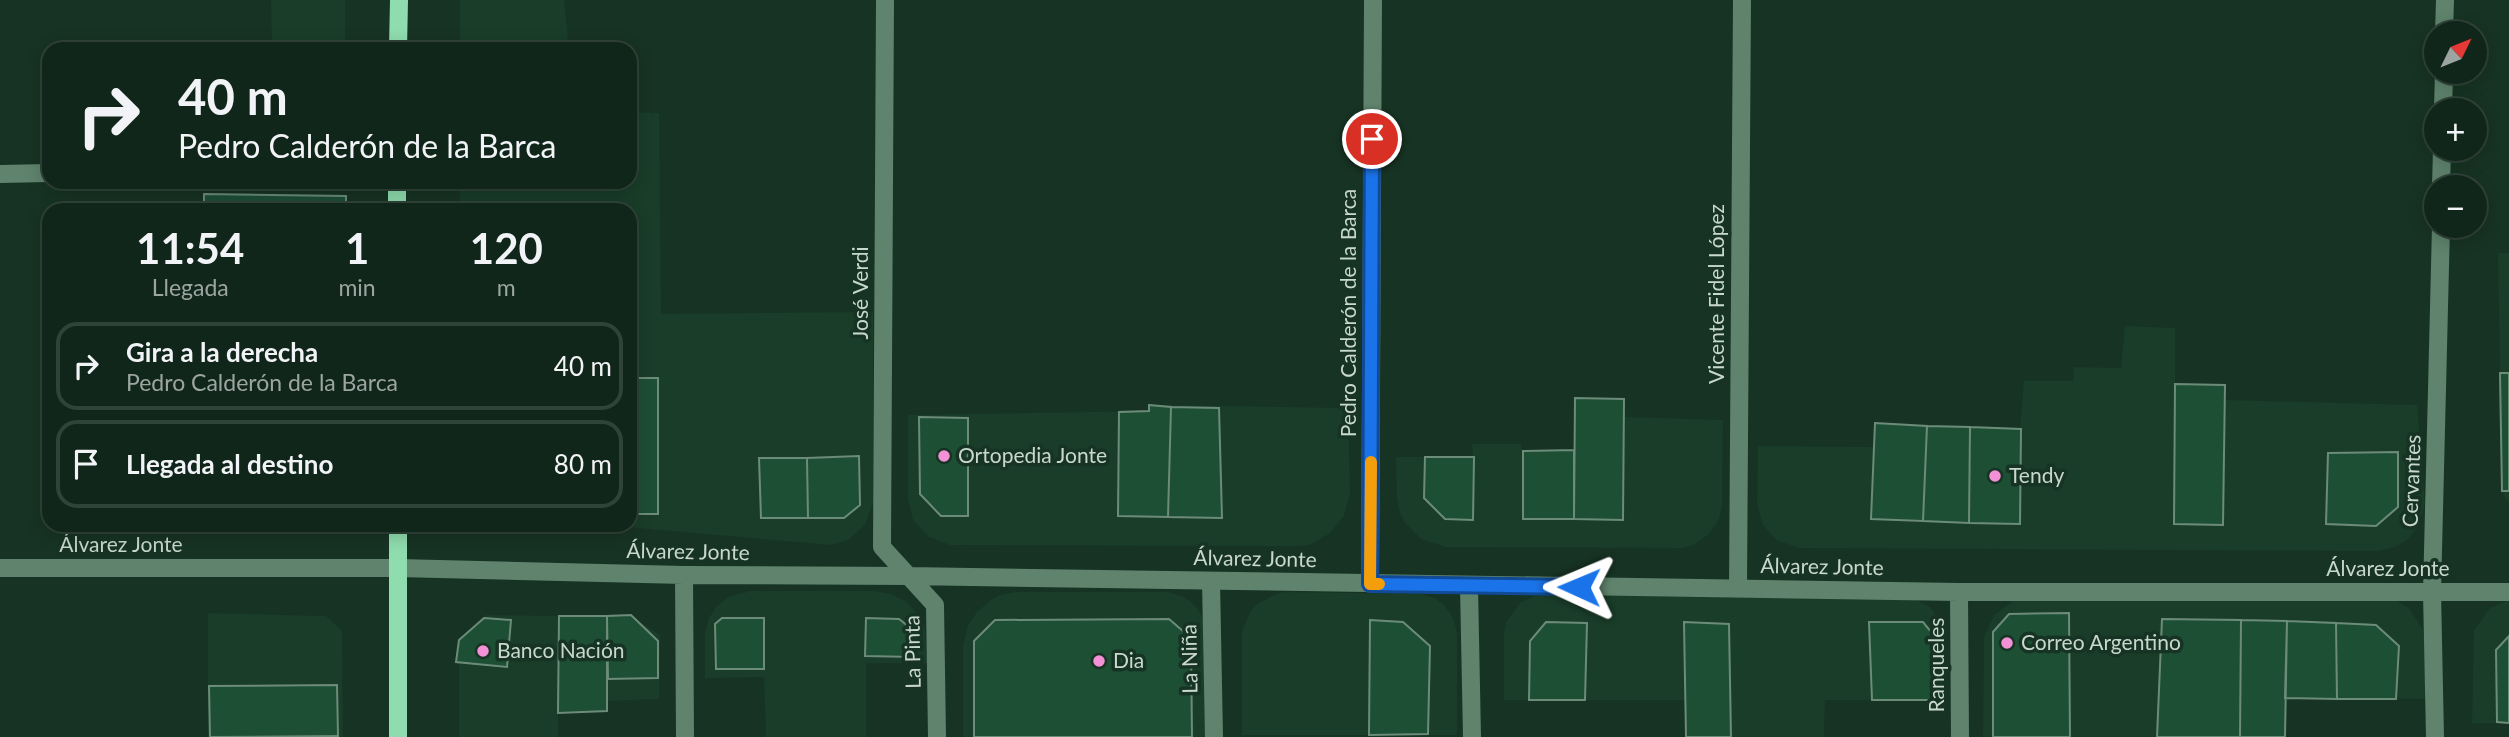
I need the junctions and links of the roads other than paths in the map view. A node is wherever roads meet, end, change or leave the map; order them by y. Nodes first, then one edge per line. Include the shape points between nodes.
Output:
1 (399, 0) edge
2 (885, 0) edge
3 (1373, 0) edge
4 (1742, 0) edge
5 (2445, 0) edge
6 (2444, 21) edge
7 (398, 42) edge
8 (42, 173) edge
9 (0, 174) edge
10 (2441, 238) edge
11 (398, 532) edge
12 (0, 568) edge
13 (398, 568) junction
14 (684, 575) junction
15 (909, 576) junction
16 (1211, 581) junction
17 (1370, 584) junction
18 (1469, 586) junction
19 (1738, 588) junction
20 (1959, 592) junction
21 (2432, 592) junction
22 (2509, 592) edge
23 (398, 737) edge
24 (685, 737) edge
25 (937, 737) edge
26 (1214, 737) edge
27 (1472, 737) edge
28 (1960, 737) edge
29 (2435, 737) edge

1 - 7 main road
2 - 15 street, José Verdi via 882,547
3 - 17 street, Pedro Calderón de la Barca
4 - 19 street, Vicente Fidel López
5 - 6 street
8 - 9 street
10 - 21 street, Cervantes
11 - 13 main road
12 - 13 street, Álvarez Jonte
13 - 14 street, Álvarez Jonte
13 - 23 main road
14 - 15 street, Álvarez Jonte
14 - 24 street
15 - 16 street, Álvarez Jonte
15 - 25 street, La Pinta via 935,605
16 - 17 street, Álvarez Jonte
16 - 26 street, La Niña
17 - 18 street, Álvarez Jonte
18 - 19 street, Álvarez Jonte
18 - 27 street
19 - 20 street, Álvarez Jonte
20 - 21 street, Álvarez Jonte
20 - 28 street, Ranqueles
21 - 22 street, Álvarez Jonte
21 - 29 street, Cervantes

